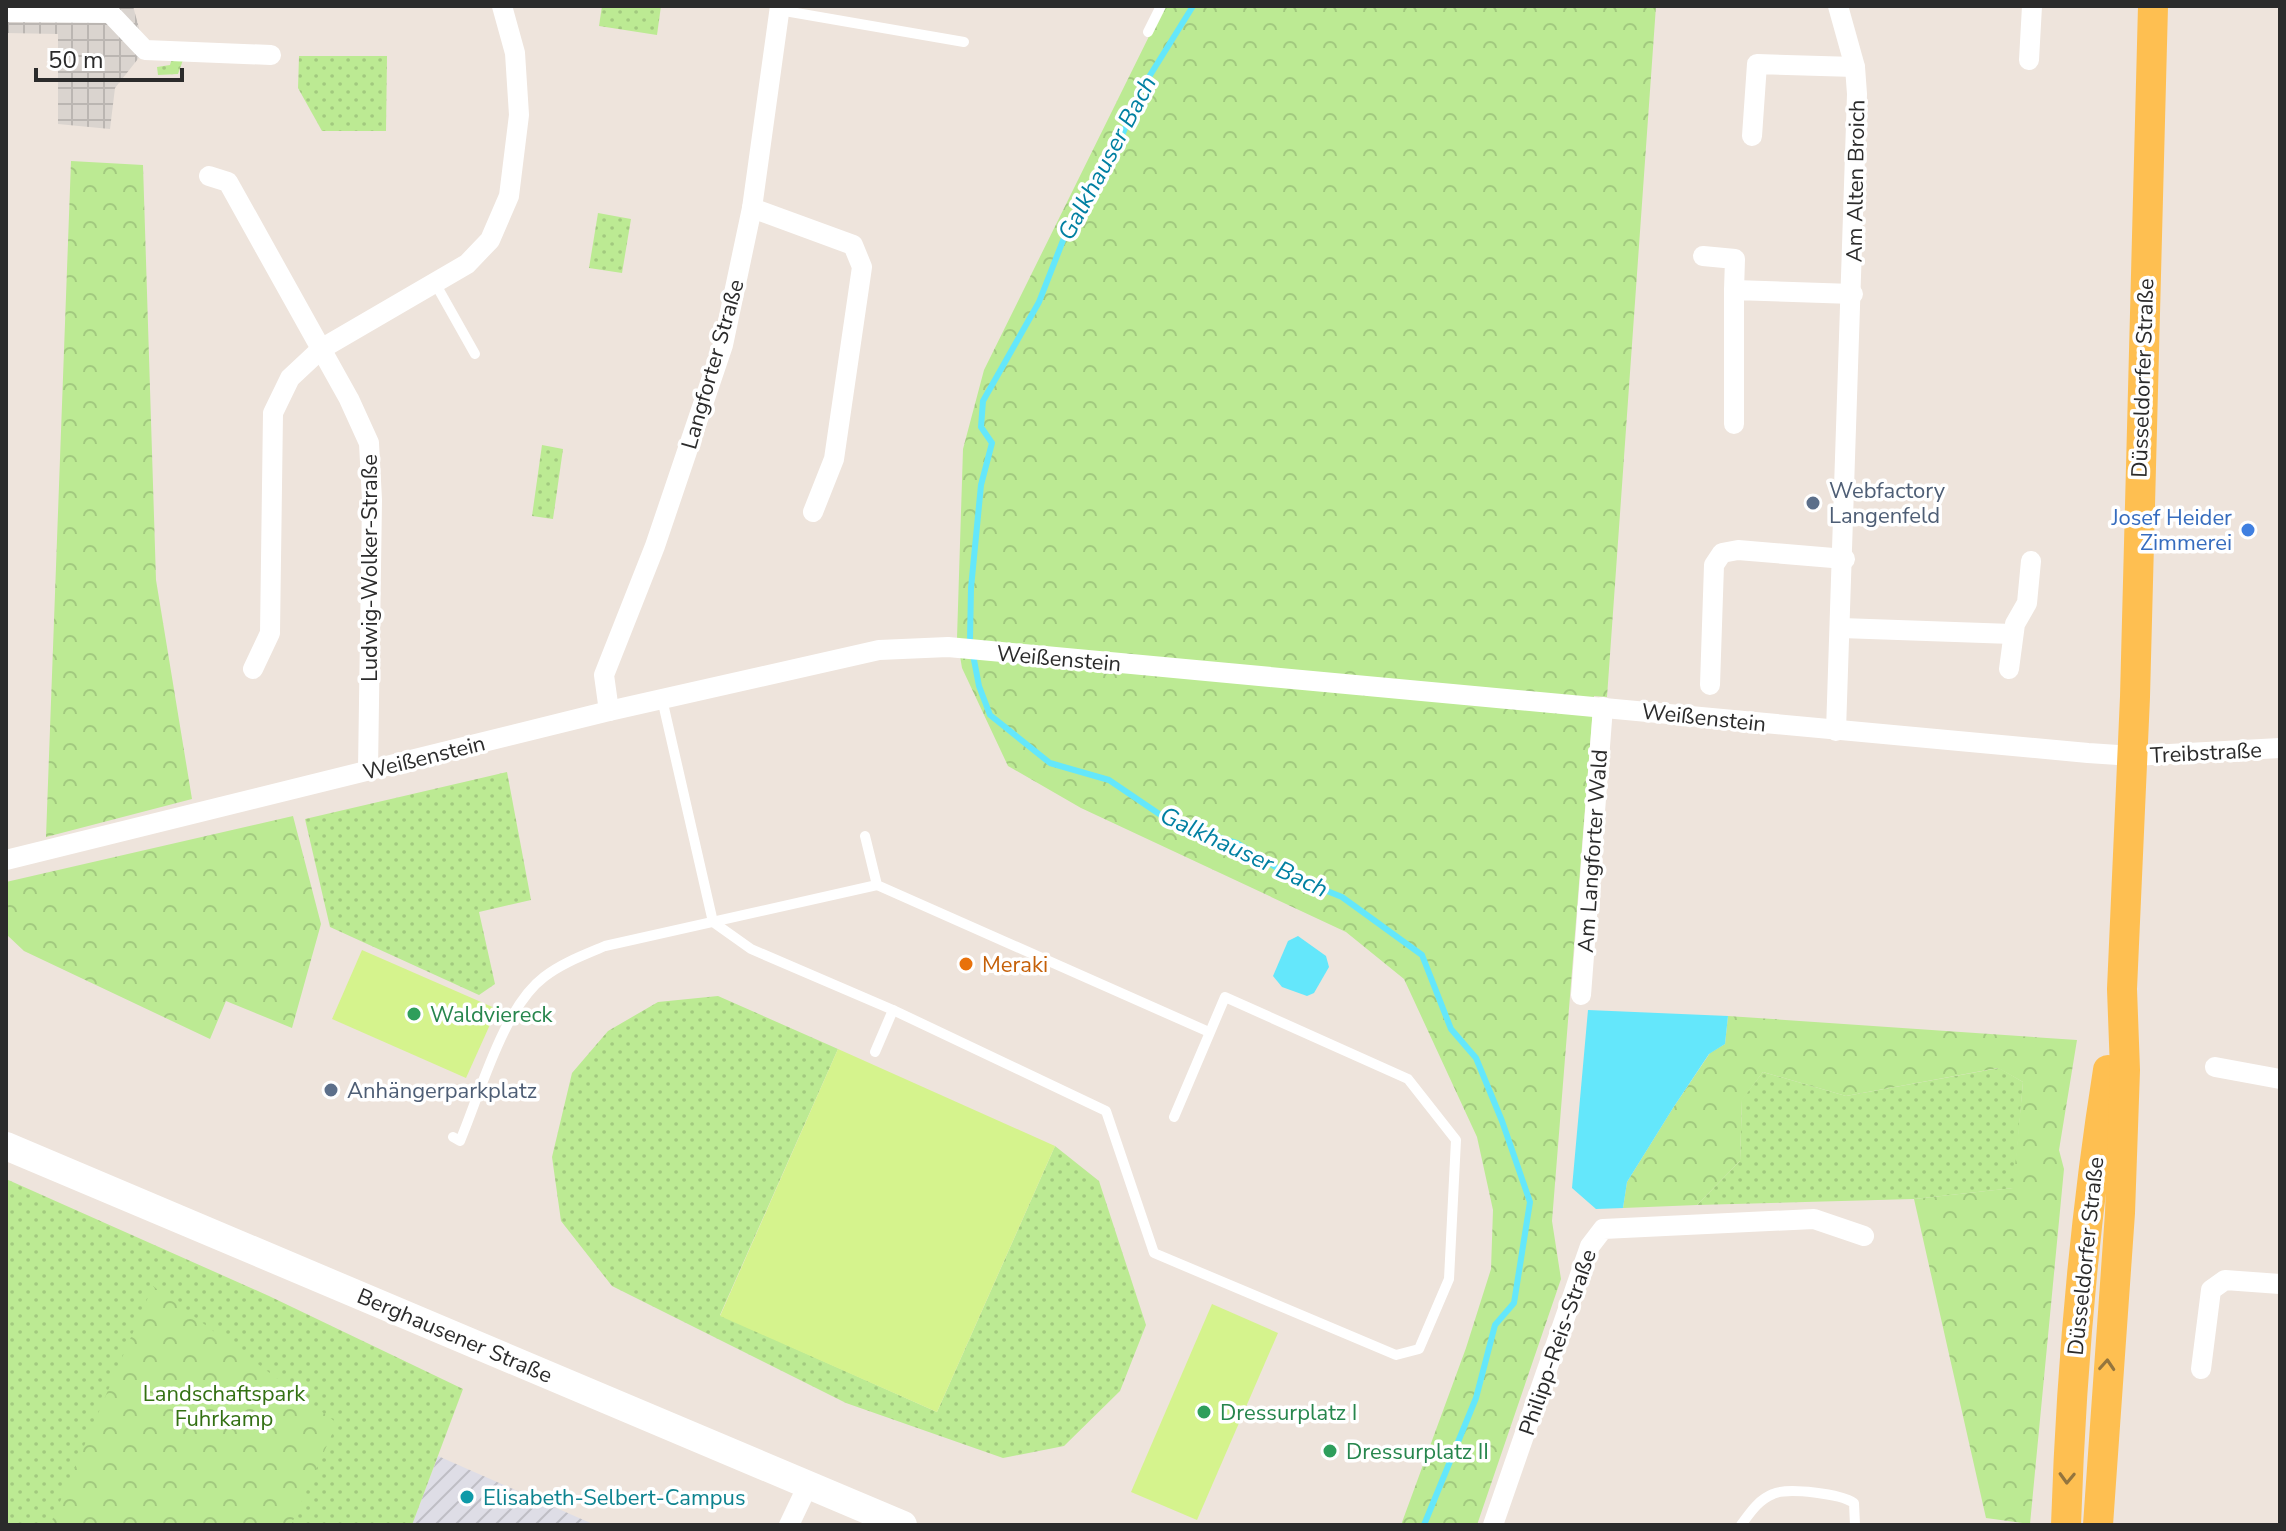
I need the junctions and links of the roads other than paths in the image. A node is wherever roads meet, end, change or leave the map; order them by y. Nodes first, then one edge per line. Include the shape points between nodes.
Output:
1 (502, 6) edge
2 (1161, 6) edge
3 (1838, 6) edge
4 (2032, 6) edge
5 (2153, 6) edge
6 (780, 8) edge
7 (110, 10) edge
8 (6, 12) edge
9 (1148, 32) dead end
10 (964, 42) dead end
11 (271, 55) dead end
12 (2029, 60) dead end
13 (1855, 67) junction
14 (1752, 136) dead end
15 (209, 176) dead end
16 (752, 208) junction
17 (1703, 256) dead end
18 (435, 283) junction
19 (1734, 290) junction
20 (1853, 294) junction
21 (321, 349) junction
22 (475, 354) dead end
23 (1734, 424) dead end
24 (813, 512) dead end
25 (1845, 559) junction
26 (2031, 561) dead end
27 (1841, 628) junction
28 (2012, 634) junction
29 (253, 669) dead end
30 (2009, 669) dead end
31 (1710, 685) dead end
32 (662, 699) junction
33 (1603, 707) junction
34 (609, 711) junction
35 (1836, 731) junction
36 (2280, 748) edge
37 (2133, 756) junction
38 (368, 770) junction
39 (865, 836) dead end
40 (6, 860) edge
41 (877, 885) junction
42 (713, 922) junction
43 (2122, 989) junction
44 (1581, 995) dead end
45 (893, 1010) junction
46 (1209, 1032) junction
47 (875, 1052) dead end
48 (2215, 1067) dead end
49 (2280, 1079) edge
50 (1174, 1117) dead end
51 (453, 1137) dead end
52 (6, 1146) edge
53 (1864, 1236) dead end
54 (2280, 1284) edge
55 (2201, 1369) dead end
56 (808, 1485) junction
57 (789, 1525) edge
58 (903, 1525) edge
59 (1493, 1525) edge
60 (1741, 1525) edge
61 (1855, 1525) edge
62 (2066, 1525) edge
63 (2098, 1525) edge

1 - 18 street via 515,53 519,115 509,196 490,240 467,264
2 - 9 lane
3 - 13 street, Am Alten Broich
4 - 12 street
5 - 37 main road, Düsseldorfer Straße
6 - 10 lane
6 - 16 street, Langforter Straße
7 - 8 street
7 - 11 street via 145,50
13 - 14 street, Am Alten Broich via 1757,64
13 - 20 street, Am Alten Broich
15 - 21 street, Ludwig-Wolker-Straße via 228,182
16 - 24 street via 853,245 862,267 834,459
16 - 34 street, Langforter Straße via 723,345 655,546 604,675
17 - 19 street via 1735,259
18 - 21 street
18 - 22 lane
19 - 20 street, Am Alten Broich
19 - 23 street
20 - 25 street, Am Alten Broich
21 - 29 street via 290,378 273,413 270,633
21 - 38 street, Ludwig-Wolker-Straße via 369,443
25 - 27 street, Am Alten Broich
25 - 31 street via 1722,553 1714,565
26 - 28 street via 2027,603
27 - 28 street
27 - 35 street, Am Alten Broich
28 - 30 street
32 - 33 street, Weißenstein via 879,650 948,647
32 - 34 street, Weißenstein
32 - 42 lane
33 - 35 street, Weißenstein
33 - 44 street, Am Langforter Wald
34 - 38 street, Weißenstein
35 - 37 street, Weißenstein
36 - 37 street, Treibstraße
37 - 43 main road, Düsseldorfer Straße
38 - 40 street, Weißenstein
39 - 41 lane
41 - 42 lane
41 - 46 lane
42 - 45 lane via 751,949
42 - 51 lane via 605,946 542,978 520,1003 460,1141
43 -> 62 main road, Düsseldorfer Straße via 2092,1174
63 -> 43 main road, Düsseldorfer Straße via 2120,1213
45 - 46 lane via 1106,1111 1154,1253 1396,1355 1419,1349 1449,1279 1456,1140 1408,1079 1351,1051 1225,997
45 - 47 lane
46 - 50 lane
48 - 49 street
52 - 56 main road, Berghausener Straße
53 - 59 street, Philipp-Reis-Straße via 1814,1219 1603,1229 1590,1246
54 - 55 street via 2225,1280 2211,1290
56 - 57 street
56 - 58 main road, Berghausener Straße
60 - 61 lane via 1755,1506 1776,1492 1842,1495 1854,1503

